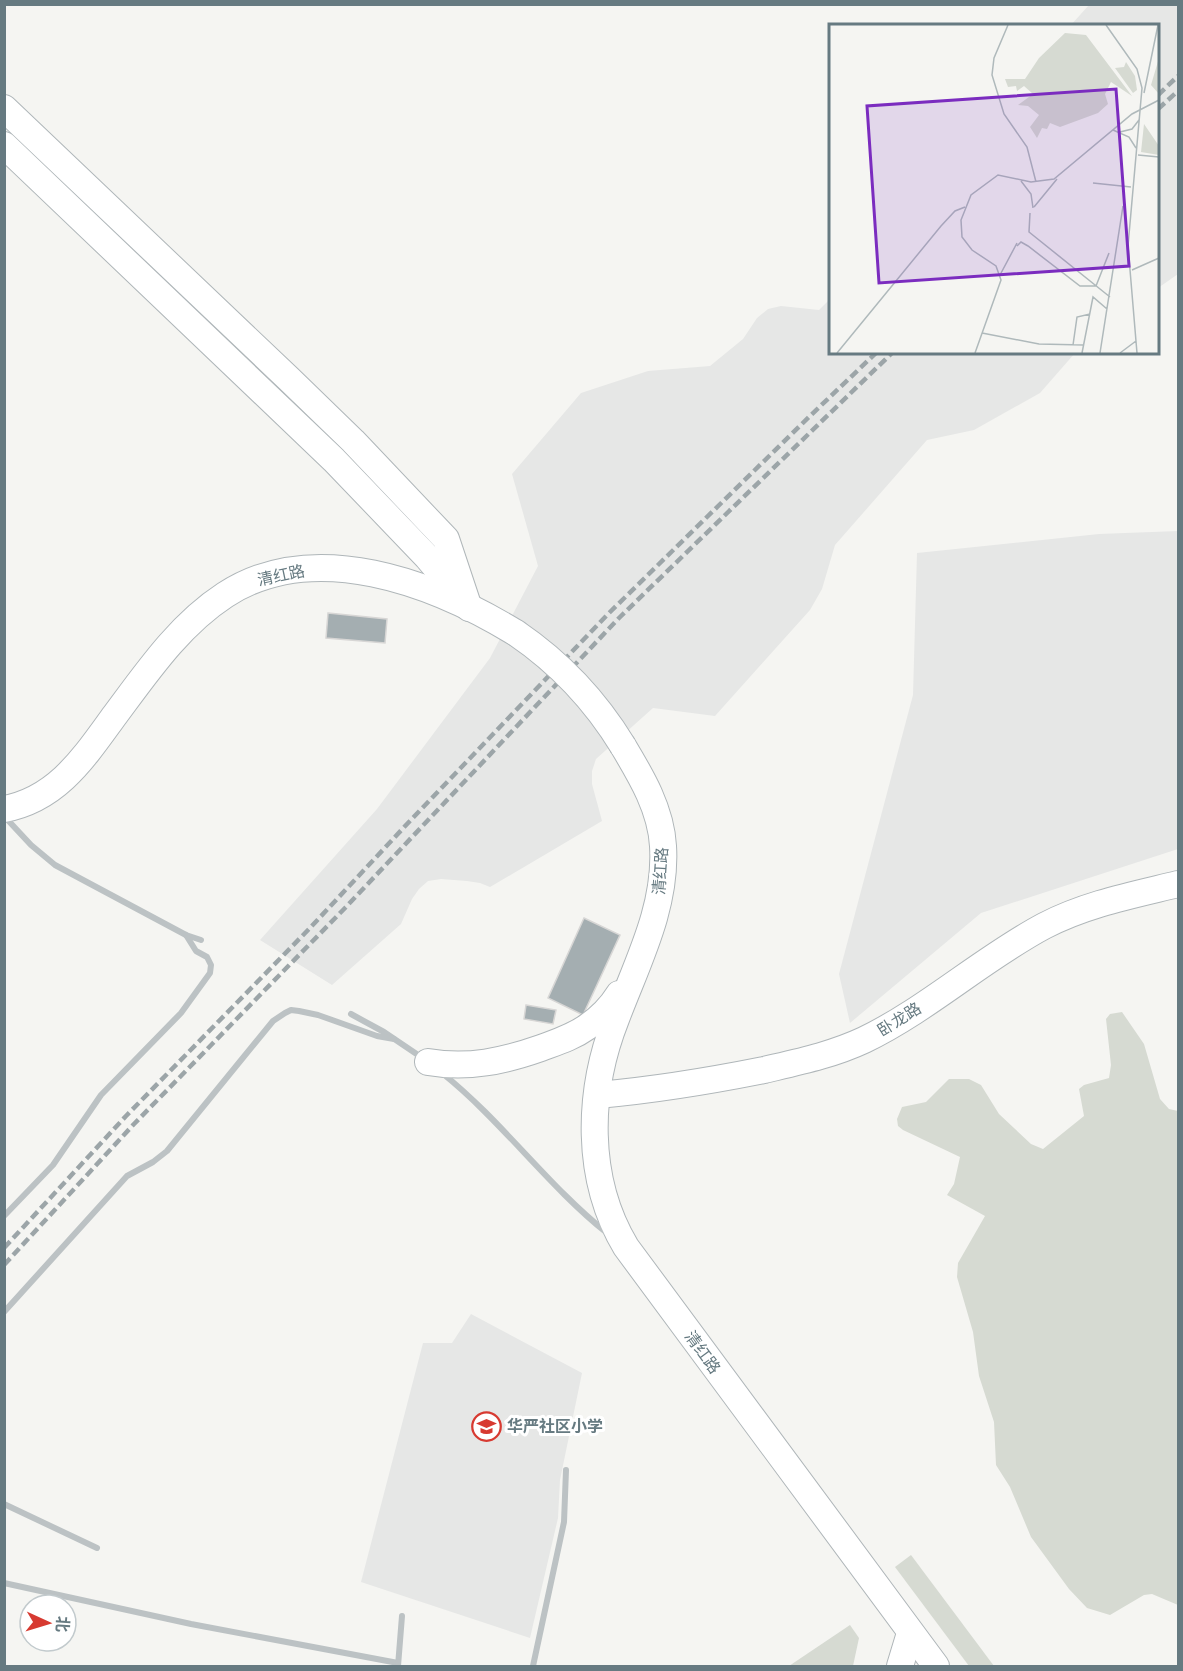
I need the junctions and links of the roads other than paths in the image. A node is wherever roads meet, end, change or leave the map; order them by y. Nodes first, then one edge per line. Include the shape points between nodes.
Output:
1 (4, 108) edge
2 (4, 144) edge
3 (469, 608) junction
4 (4, 809) edge
5 (4, 816) edge
6 (1179, 884) edge
7 (186, 935) junction
8 (201, 940) dead end
9 (637, 966) junction
10 (351, 1014) dead end
11 (394, 1039) junction
12 (428, 1062) junction
13 (598, 1095) junction
14 (4, 1216) edge
15 (626, 1247) junction
16 (4, 1312) edge
17 (566, 1470) dead end
18 (4, 1504) edge
19 (97, 1548) dead end
20 (4, 1583) edge
21 (402, 1616) dead end
22 (910, 1633) junction
23 (398, 1665) edge
24 (533, 1666) edge
25 (900, 1666) edge
26 (936, 1666) edge

1 - 3 main road via 337,426 446,539
2 - 3 main road via 334,460 427,557
3 - 4 main road, 清红路 via 421,588 349,570 302,569 255,579 215,602 180,633 69,775 39,797
3 - 9 main road, 清红路, bridge via 516,633 570,677 623,746 654,804 661,827 663,879
5 - 7 street via 55,864
6 - 13 main road, 卧龙路 via 1092,906 1046,925 883,1029 837,1051 702,1082
7 - 8 street
7 - 14 street via 196,951 207,957 210,973 181,1013 101,1095 53,1164
9 - 12 main road via 608,1009 571,1037 487,1063
9 - 13 main road, 清红路 via 607,1042
10 - 11 street
11 - 12 street
11 - 16 street via 318,1015 285,1012 273,1021 167,1151 127,1176
12 - 15 street via 478,1103 576,1205
13 - 15 main road, 清红路 via 596,1147 600,1184 609,1216
15 - 22 main road, 清红路
17 - 24 street via 564,1521
18 - 19 street
20 - 23 street
21 - 23 street
22 - 25 main road
22 - 26 main road, 清红路

